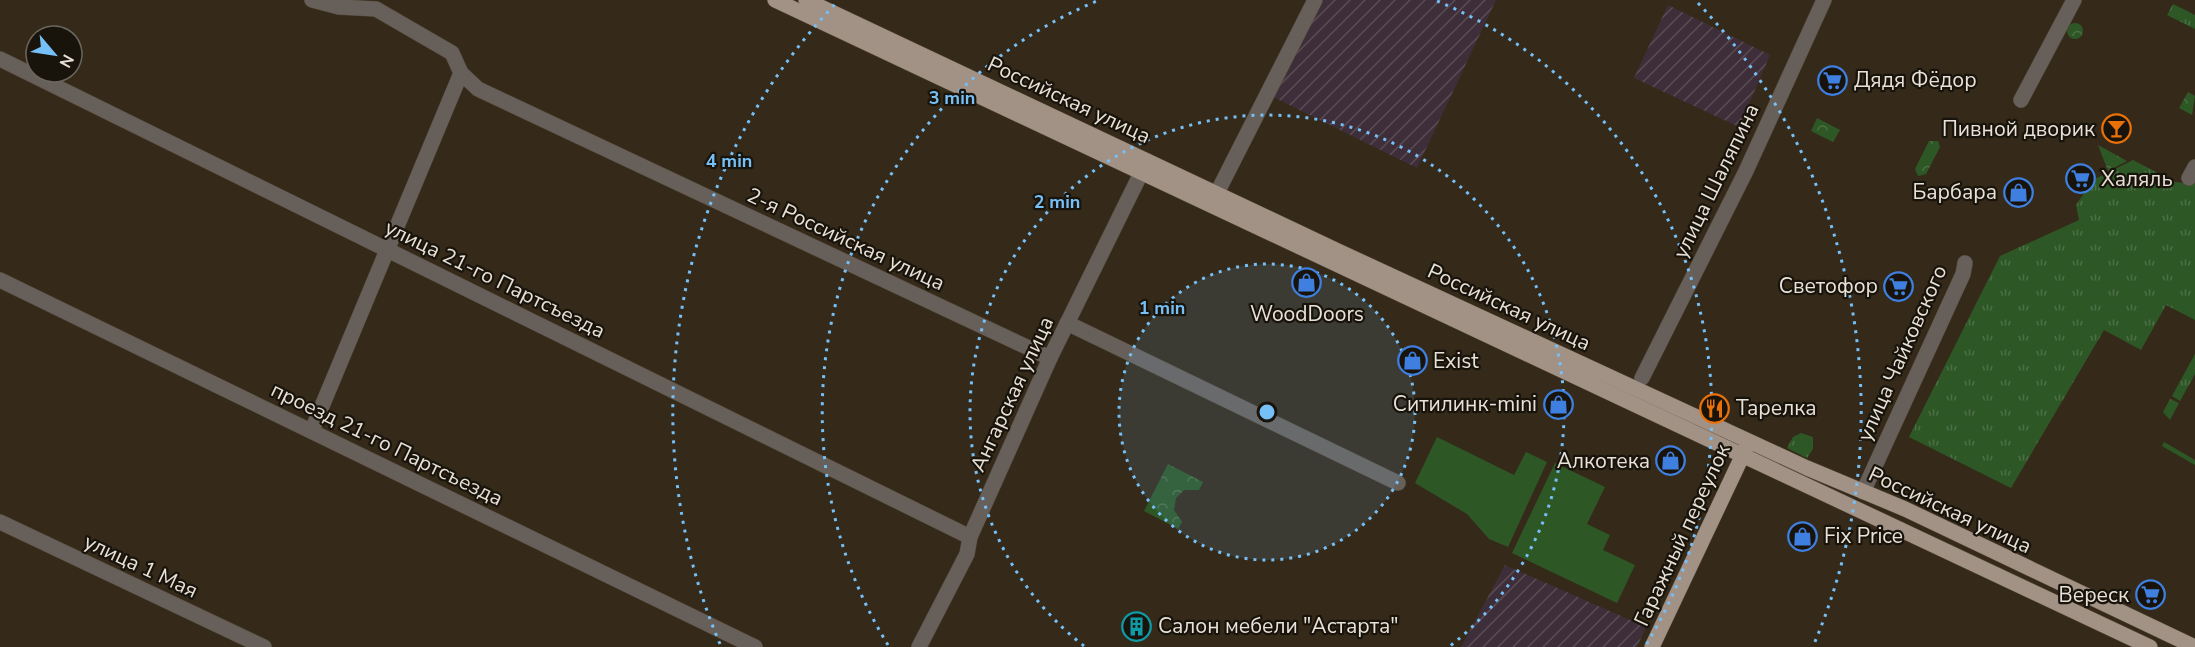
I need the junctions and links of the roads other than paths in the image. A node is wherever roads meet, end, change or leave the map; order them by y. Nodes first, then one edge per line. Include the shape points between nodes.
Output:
1 (312, 0) edge
2 (776, 0) edge
3 (806, 0) edge
4 (1315, 0) edge
5 (1824, 0) edge
6 (2074, 0) edge
7 (378, 4) edge
8 (821, 9) edge
9 (0, 59) edge
10 (461, 73) junction
11 (2021, 100) dead end
12 (1144, 166) junction
13 (1217, 193) junction
14 (388, 250) junction
15 (1965, 263) dead end
16 (0, 280) edge
17 (1067, 323) junction
18 (1050, 358) junction
19 (1642, 378) dead end
20 (312, 430) junction
21 (1749, 441) junction
22 (1742, 456) junction
23 (1398, 483) dead end
24 (1863, 492) junction
25 (0, 522) edge
26 (970, 537) junction
27 (264, 647) edge
28 (755, 647) edge
29 (919, 647) edge
30 (1652, 647) edge
31 (2150, 647) edge
32 (2195, 647) edge

1 - 7 street, 2-я Российская улица via 339,7
2 - 8 main road, Российская улица
3 - 8 main road, Российская улица
4 - 13 street
5 - 19 street, улица Шаляпина via 1746,171
6 - 11 street
7 - 10 street, 2-я Российская улица via 452,54
8 - 12 main road, Российская улица
9 - 14 street, улица 21-го Партсъезда
10 - 14 street
10 - 18 street, 2-я Российская улица via 478,89
12 - 13 main road, Российская улица
12 - 17 street, Ангарская улица
12 - 22 main road, Российская улица
13 - 21 main road, Российская улица
14 - 20 street
14 - 26 street, улица 21-го Партсъезда
15 - 24 street, улица Чайковского
16 - 20 street, проезд 21-го Партсъезда
17 - 18 street, Ангарская улица
17 - 23 street
18 - 26 street, Ангарская улица
20 - 28 street, проезд 21-го Партсъезда
21 - 22 main road, Гаражный переулок
21 - 24 main road, Российская улица
22 - 30 main road, Гаражный переулок
22 - 31 main road, Российская улица
24 - 32 main road, Российская улица
25 - 27 street, улица 1 Мая
26 - 29 street, Ангарская улица via 967,554

